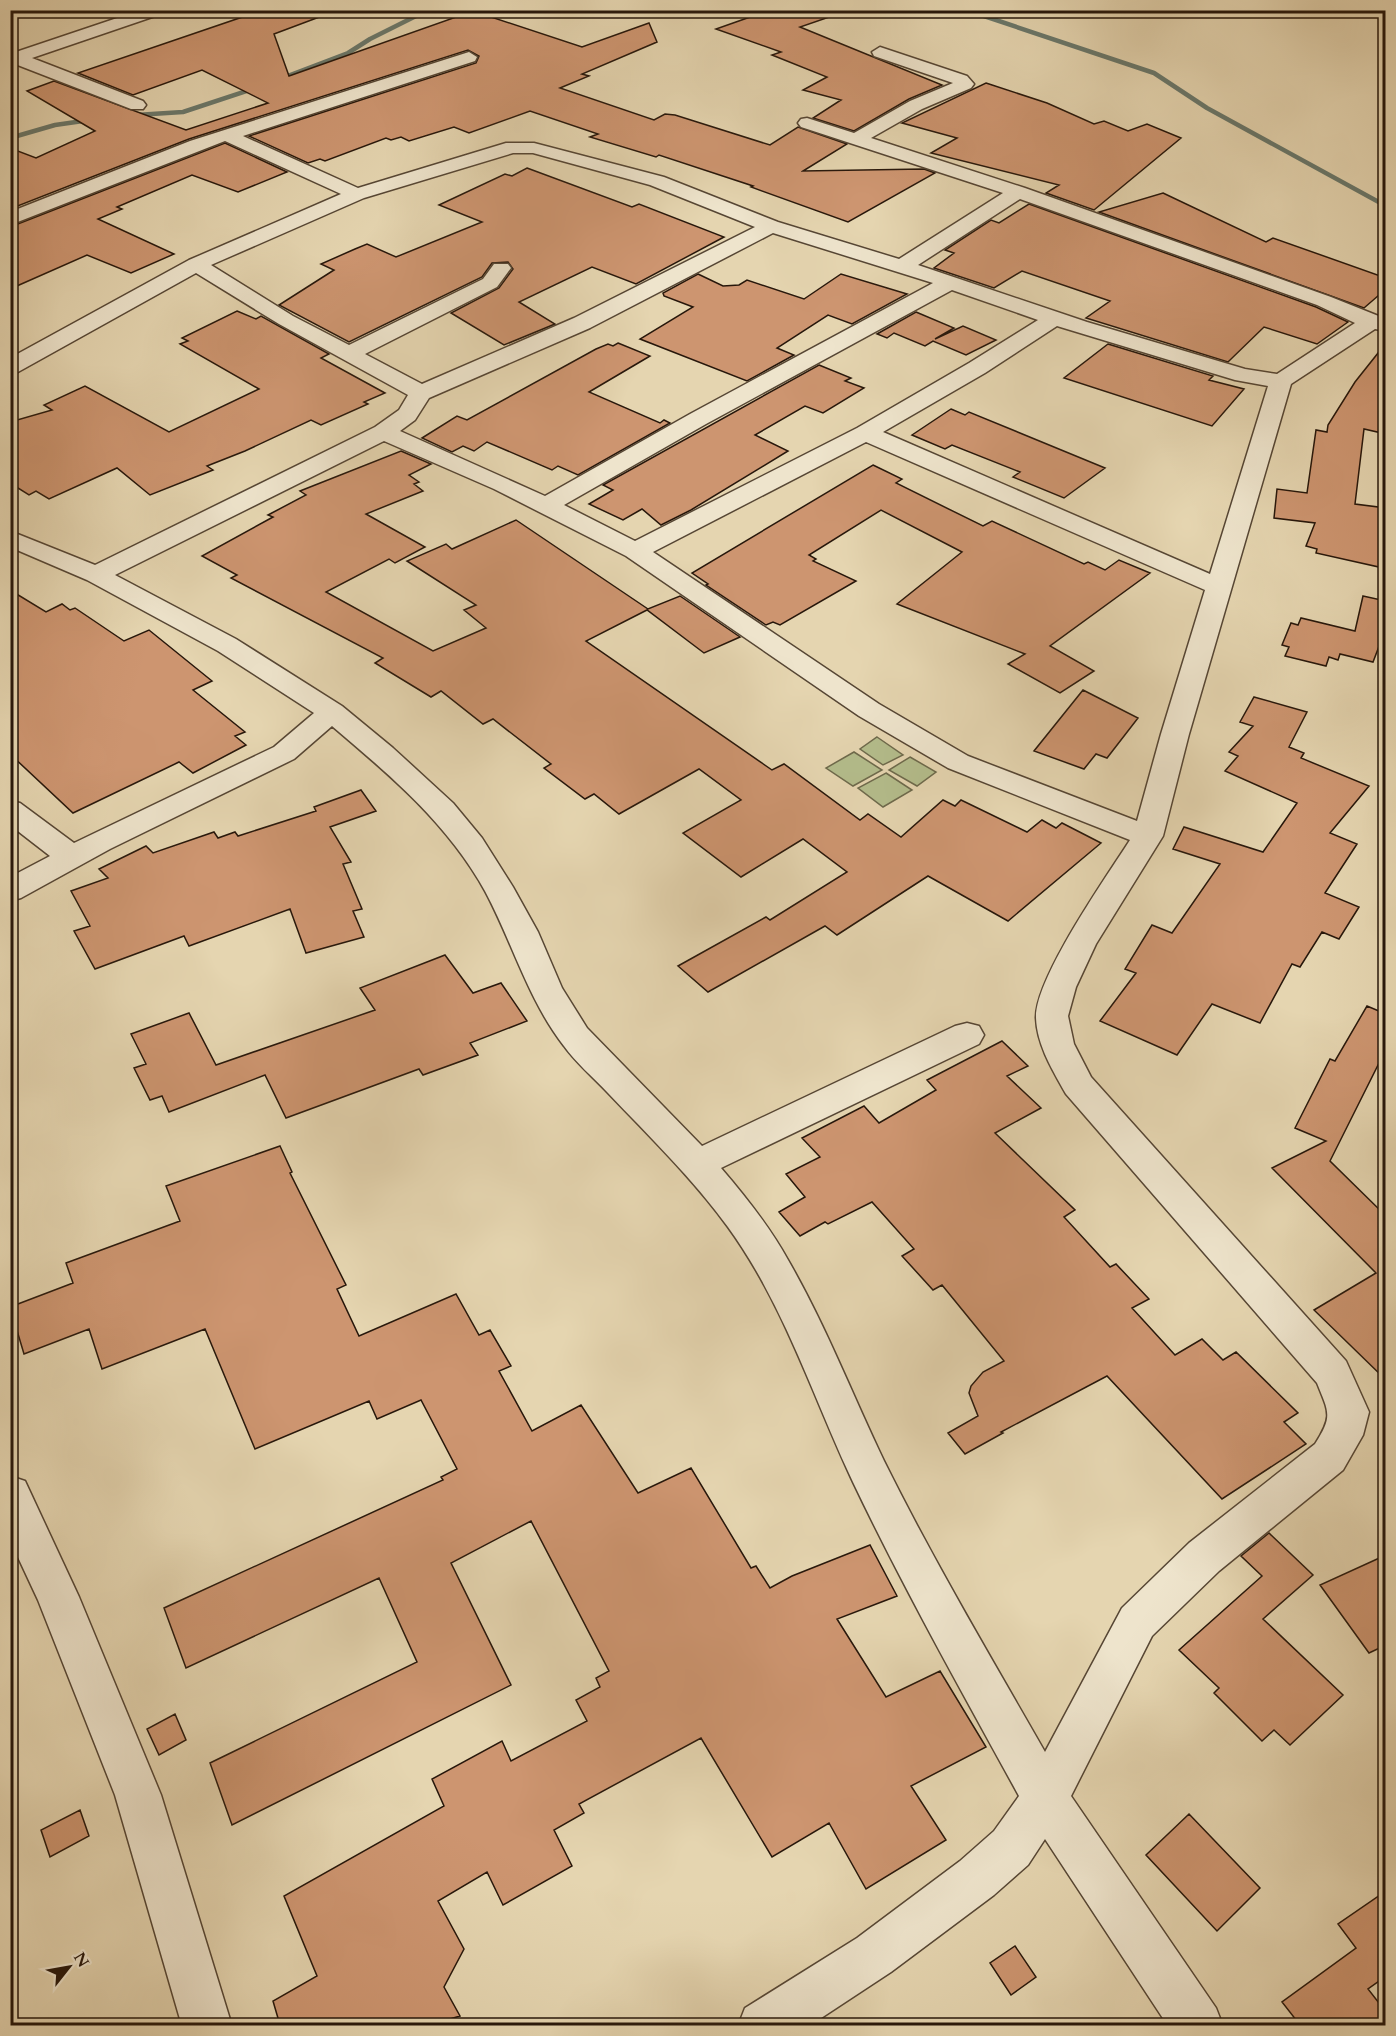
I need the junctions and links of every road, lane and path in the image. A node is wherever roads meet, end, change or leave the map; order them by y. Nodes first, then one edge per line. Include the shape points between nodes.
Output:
1 (158, 10) edge
2 (880, 52) dead end
3 (469, 57) dead end
4 (13, 59) edge
5 (137, 105) dead end
6 (807, 123) dead end
7 (226, 135) junction
8 (856, 139) junction
9 (1018, 192) junction
10 (357, 194) junction
11 (10, 219) edge
12 (771, 226) junction
13 (196, 264) junction
14 (902, 266) junction
15 (501, 268) dead end
16 (949, 282) junction
17 (1054, 319) junction
18 (1378, 324) edge
19 (348, 354) junction
20 (10, 367) edge
21 (1281, 381) junction
22 (421, 393) junction
23 (383, 432) junction
24 (865, 433) junction
25 (545, 506) junction
26 (10, 538) edge
27 (635, 550) junction
28 (96, 576) junction
29 (1220, 587) junction
30 (332, 712) junction
31 (10, 810) edge
32 (1148, 836) junction
33 (72, 857) junction
34 (10, 891) edge
35 (967, 1035) dead end
36 (697, 1164) junction
37 (10, 1494) edge
38 (1045, 1798) junction
39 (207, 2025) edge
40 (763, 2025) edge
41 (1198, 2025) edge

1 - 4 street
2 - 8 street via 964,84 916,105
3 - 7 street
4 - 5 street
6 - 8 street
7 - 10 street
7 - 11 street
8 - 9 street
9 - 14 street
9 - 18 street via 1324,301
10 - 12 street via 512,147 534,148 657,181
10 - 13 street
12 - 14 street
12 - 22 street via 582,323
13 - 19 street
13 - 20 street
14 - 16 street
15 - 19 street via 490,283
16 - 17 street
16 - 25 street
17 - 21 street via 1243,375
17 - 24 street
18 - 21 street
19 - 22 street
21 - 29 street
22 - 23 street via 407,414
23 - 25 street
23 - 28 street
24 - 27 street
24 - 29 street
25 - 27 street
26 - 28 street
27 - 32 street via 869,710 949,756 1010,784
28 - 30 street via 226,645
29 - 32 street
30 - 33 street via 284,753
30 - 36 street via 443,810 498,887 546,989 575,1037
31 - 33 street
32 - 38 street via 1081,943 1060,987 1052,1016 1057,1044 1078,1085 1332,1373 1349,1412 1343,1435 1329,1457 1204,1557 1137,1622
33 - 34 street
35 - 36 street
36 - 38 street via 742,1218 775,1270 916,1565
37 - 39 street via 58,1597 138,1795
38 - 40 street via 1011,1848 977,1878 874,1954
38 - 41 street

